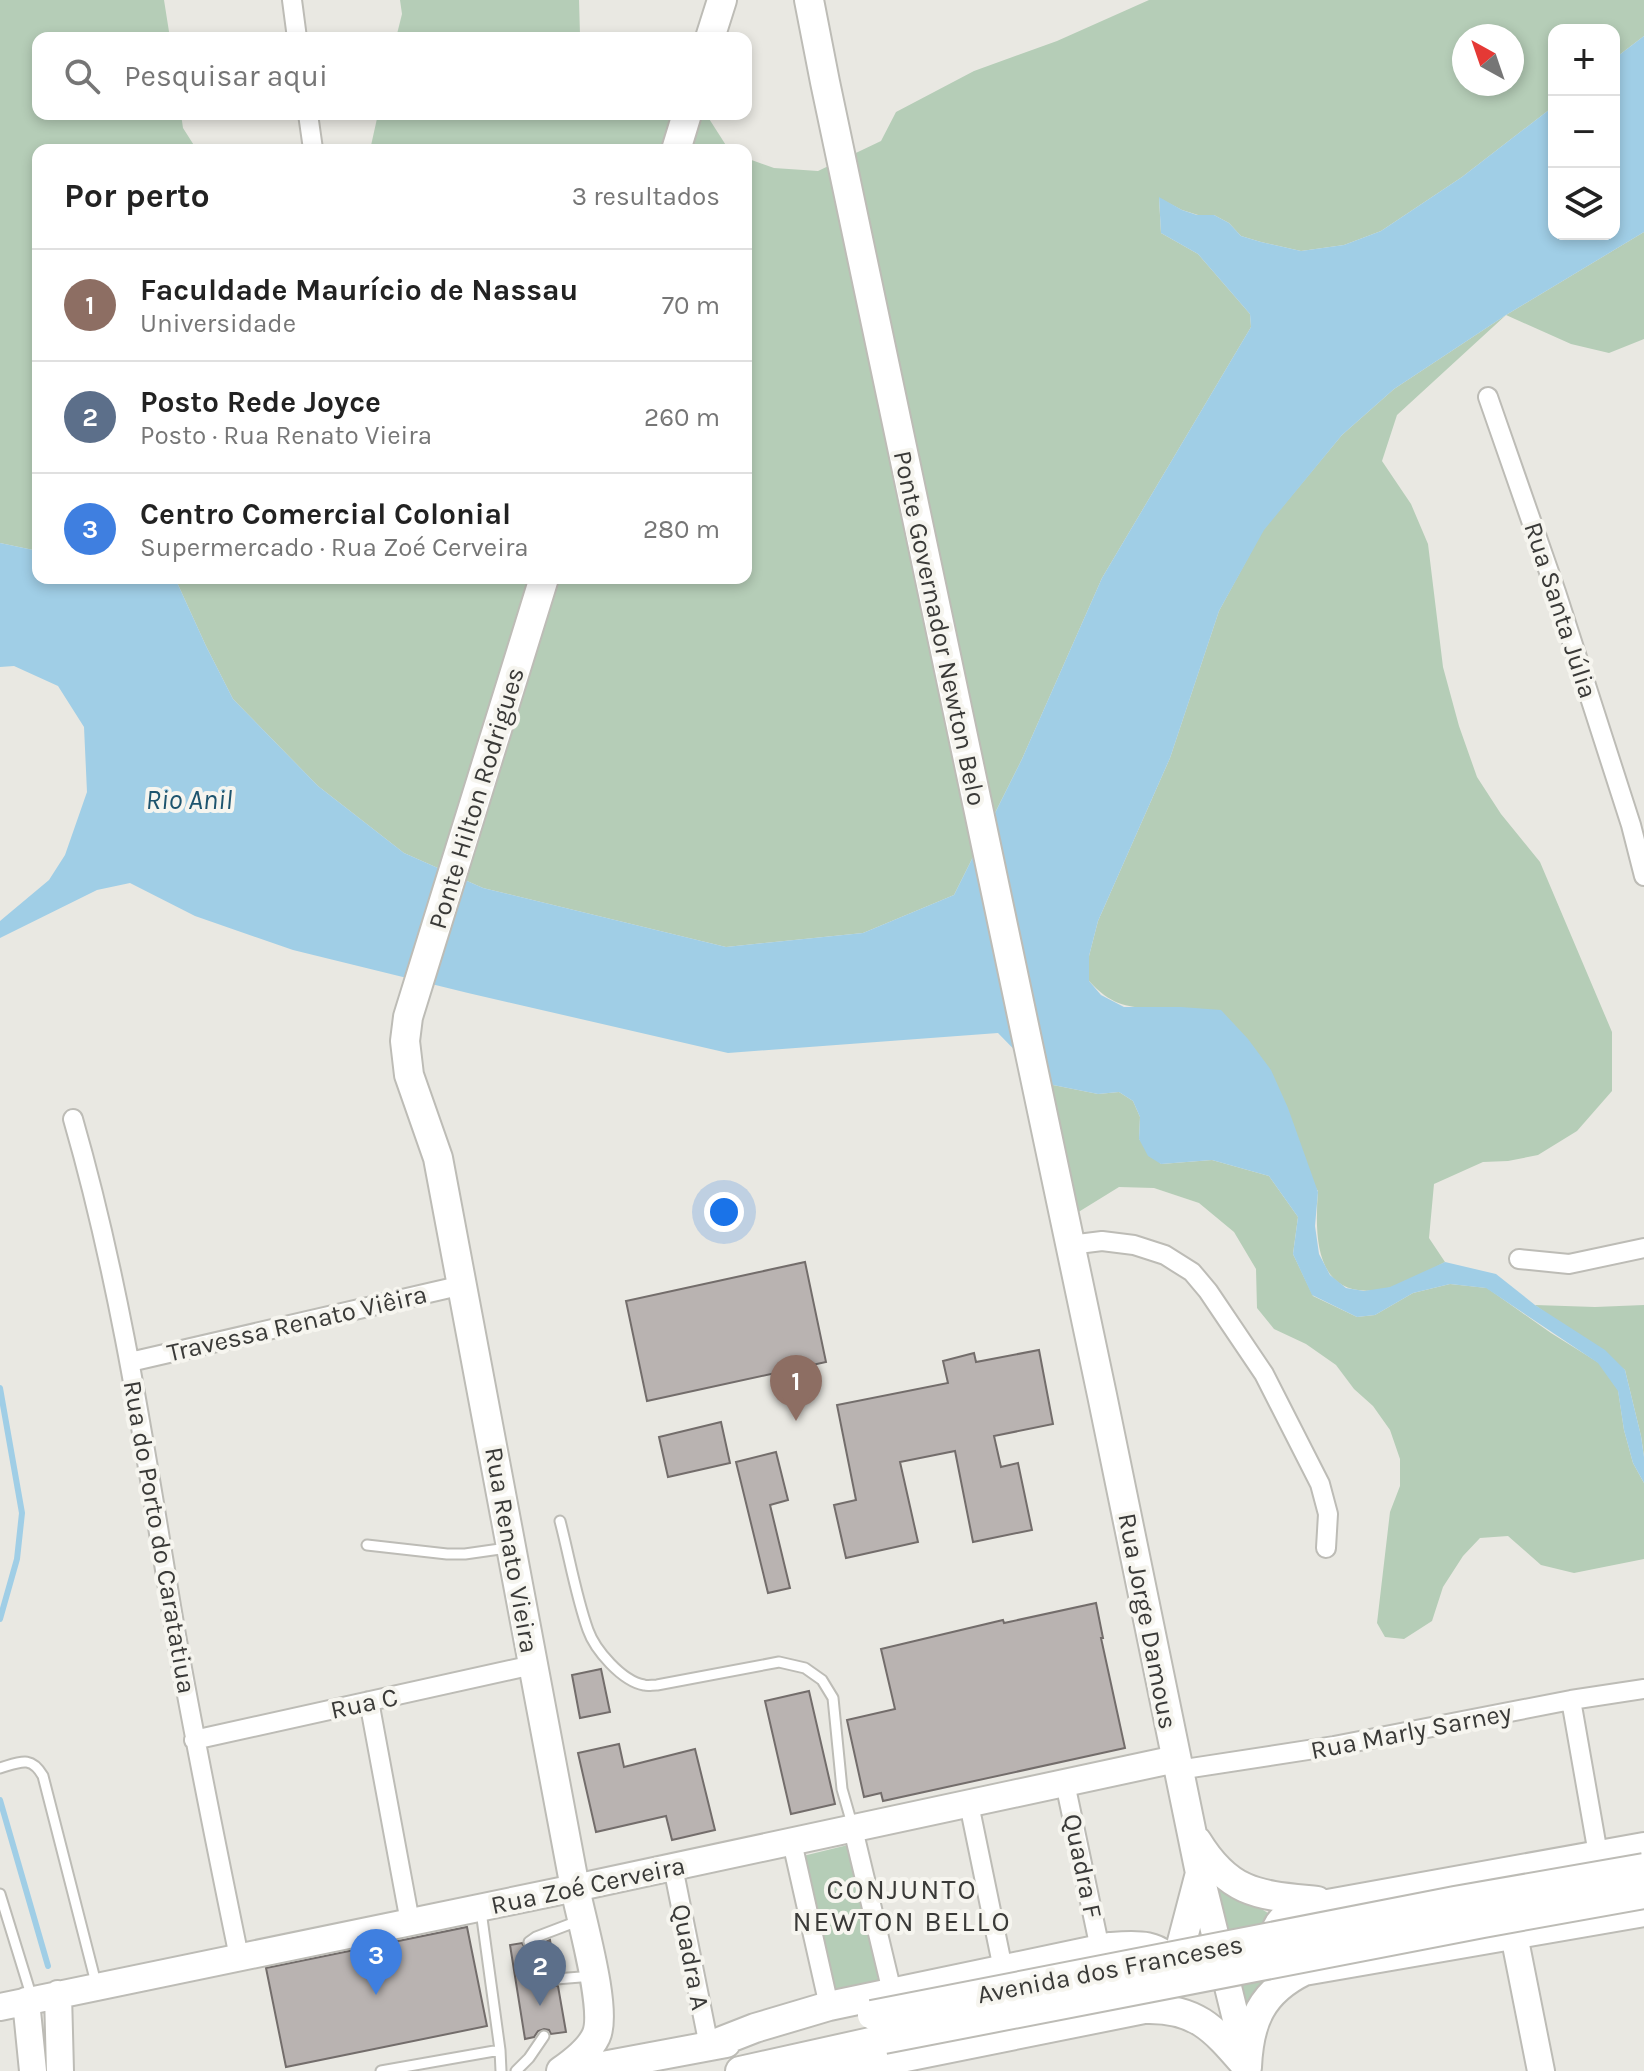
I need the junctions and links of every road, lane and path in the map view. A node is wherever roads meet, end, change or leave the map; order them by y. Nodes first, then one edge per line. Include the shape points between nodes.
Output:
1 (292, 0) edge
2 (722, 0) edge
3 (809, 0) edge
4 (296, 32) edge
5 (712, 32) edge
6 (309, 120) edge
7 (685, 120) edge
8 (312, 144) edge
9 (678, 144) edge
10 (1488, 397) dead end
11 (542, 584) edge
12 (1637, 823) edge
13 (1644, 876) edge
14 (408, 1017) joint
15 (73, 1119) dead end
16 (1055, 1173) joint
17 (1070, 1245) junction
18 (1644, 1248) edge
19 (1519, 1259) dead end
20 (463, 1285) junction
21 (130, 1362) junction
22 (560, 1521) dead end
23 (367, 1545) dead end
24 (511, 1547) junction
25 (1326, 1548) dead end
26 (533, 1665) junction
27 (1644, 1689) edge
28 (1571, 1700) junction
29 (369, 1701) junction
30 (194, 1740) junction
31 (1177, 1764) junction
32 (4, 1767) edge
33 (1065, 1783) junction
34 (969, 1804) junction
35 (853, 1829) junction
36 (1191, 1830) junction
37 (792, 1842) junction
38 (1644, 1847) edge
39 (1598, 1854) junction
40 (673, 1867) junction
41 (1644, 1868) edge
42 (1200, 1873) junction
43 (575, 1888) junction
44 (0, 1894) edge
45 (1644, 1894) edge
46 (1330, 1903) junction
47 (480, 1907) junction
48 (1644, 1912) edge
49 (581, 1920) junction
50 (410, 1922) junction
51 (1514, 1935) junction
52 (529, 1942) dead end
53 (1100, 1949) junction
54 (239, 1957) junction
55 (1003, 1969) junction
56 (1310, 1969) junction
57 (594, 1976) junction
58 (556, 1979) dead end
59 (1172, 1980) junction
60 (97, 1986) junction
61 (892, 1992) junction
62 (58, 1994) junction
63 (19, 2003) edge
64 (829, 2006) junction
65 (1132, 2011) junction
66 (544, 2036) dead end
67 (709, 2046) junction
68 (885, 2046) edge
69 (500, 2050) junction
70 (1248, 2069) edge
71 (33, 2071) edge
72 (60, 2071) edge
73 (381, 2071) edge
74 (501, 2071) edge
75 (516, 2071) edge
76 (561, 2071) edge
77 (576, 2071) edge
78 (740, 2071) edge
79 (809, 2071) edge
80 (1541, 2071) edge

1 - 4 street
2 - 5 main road
3 - 16 main road, Ponte Governador Newton Belo
6 - 8 street
7 - 9 main road
10 - 12 street, Rua Santa Júlia
11 - 14 main road, Ponte Hilton Rodrigues
12 - 13 street, Rua Santa Júlia
14 - 20 main road, Rua Renato Vieira via 409,1075 438,1158
15 - 21 street, Rua do Porto do Caratatiua
16 - 17 main road, Rua Jorge Damous
17 - 25 street via 1134,1245 1165,1255 1192,1272 1264,1374 1320,1484 1328,1514
17 - 31 main road, Rua Jorge Damous
18 - 19 street via 1569,1264
20 - 21 street, Travessa Renato Viêira
20 - 24 main road, Rua Renato Vieira
21 - 30 street, Rua do Porto do Caratatiua
22 - 35 lane via 588,1632 612,1666 630,1679 657,1685 779,1662 805,1668 822,1680 833,1698 842,1789
23 - 24 lane via 447,1554
24 - 26 main road, Rua Renato Vieira
26 - 29 street, Rua C
26 - 43 main road, Rua Renato Vieira
27 - 28 street, Rua Marly Sarney
28 - 31 street, Rua Marly Sarney via 1334,1746
28 - 39 street
29 - 30 street, Rua C
29 - 50 street
30 - 54 street, Rua do Porto do Caratatiua
31 - 33 street, Rua Zoé Cerveira
31 - 36 main road, Rua Jorge Damous
32 - 60 lane via 24,1761 43,1776
33 - 34 street, Rua Zoé Cerveira
33 - 53 street, Quadra F
34 - 35 street, Rua Zoé Cerveira
34 - 55 street
35 - 37 street, Rua Zoé Cerveira
35 - 61 street
36 - 42 main road, Rua Jorge Damous
36 - 46 main road via 1214,1865 1239,1886
37 - 40 street, Rua Zoé Cerveira
37 - 64 street
38 - 39 main road
39 - 46 main road
40 - 43 street, Rua Zoé Cerveira
40 - 67 street, Quadra A
41 - 68 main road, Avenida dos Franceses, bridge via 1455,1901
42 - 59 main road
42 - 70 street, Rua Jorge Damous
43 - 47 street, Rua Zoé Cerveira
43 - 49 main road, Rua Renato Vieira
44 - 63 lane
45 - 68 main road, Avenida dos Franceses, bridge
46 - 56 main road via 1286,1915 1277,1928 1276,1945 1283,1959
47 - 50 street, Rua Zoé Cerveira
47 - 69 lane
48 - 51 main road
49 - 52 lane
49 - 57 main road, Rua Renato Vieira
50 - 54 street, Rua Zoé Cerveira
51 - 56 main road
51 - 80 street
53 - 55 main road
53 - 59 main road via 1157,1950 1173,1965
54 - 60 street, Rua Zoé Cerveira
55 - 61 main road
56 - 70 main road via 1281,1985 1260,2010 1252,2028
57 - 58 lane
57 - 76 main road, Rua Renato Vieira via 599,2028 587,2049
59 - 65 main road via 1154,2001
60 - 62 street, Rua Zoé Cerveira
61 - 64 main road
62 - 63 street, Rua Zoé Cerveira
62 - 72 street
63 - 71 street
64 - 67 main road
65 - 68 main road
65 - 70 main road via 1164,2008 1190,2015 1219,2036
66 - 75 lane
67 - 68 main road, Avenida dos Franceses
67 - 77 main road, Avenida dos Franceses
68 - 78 main road, Avenida dos Franceses
68 - 79 main road
69 - 73 lane
69 - 74 lane

